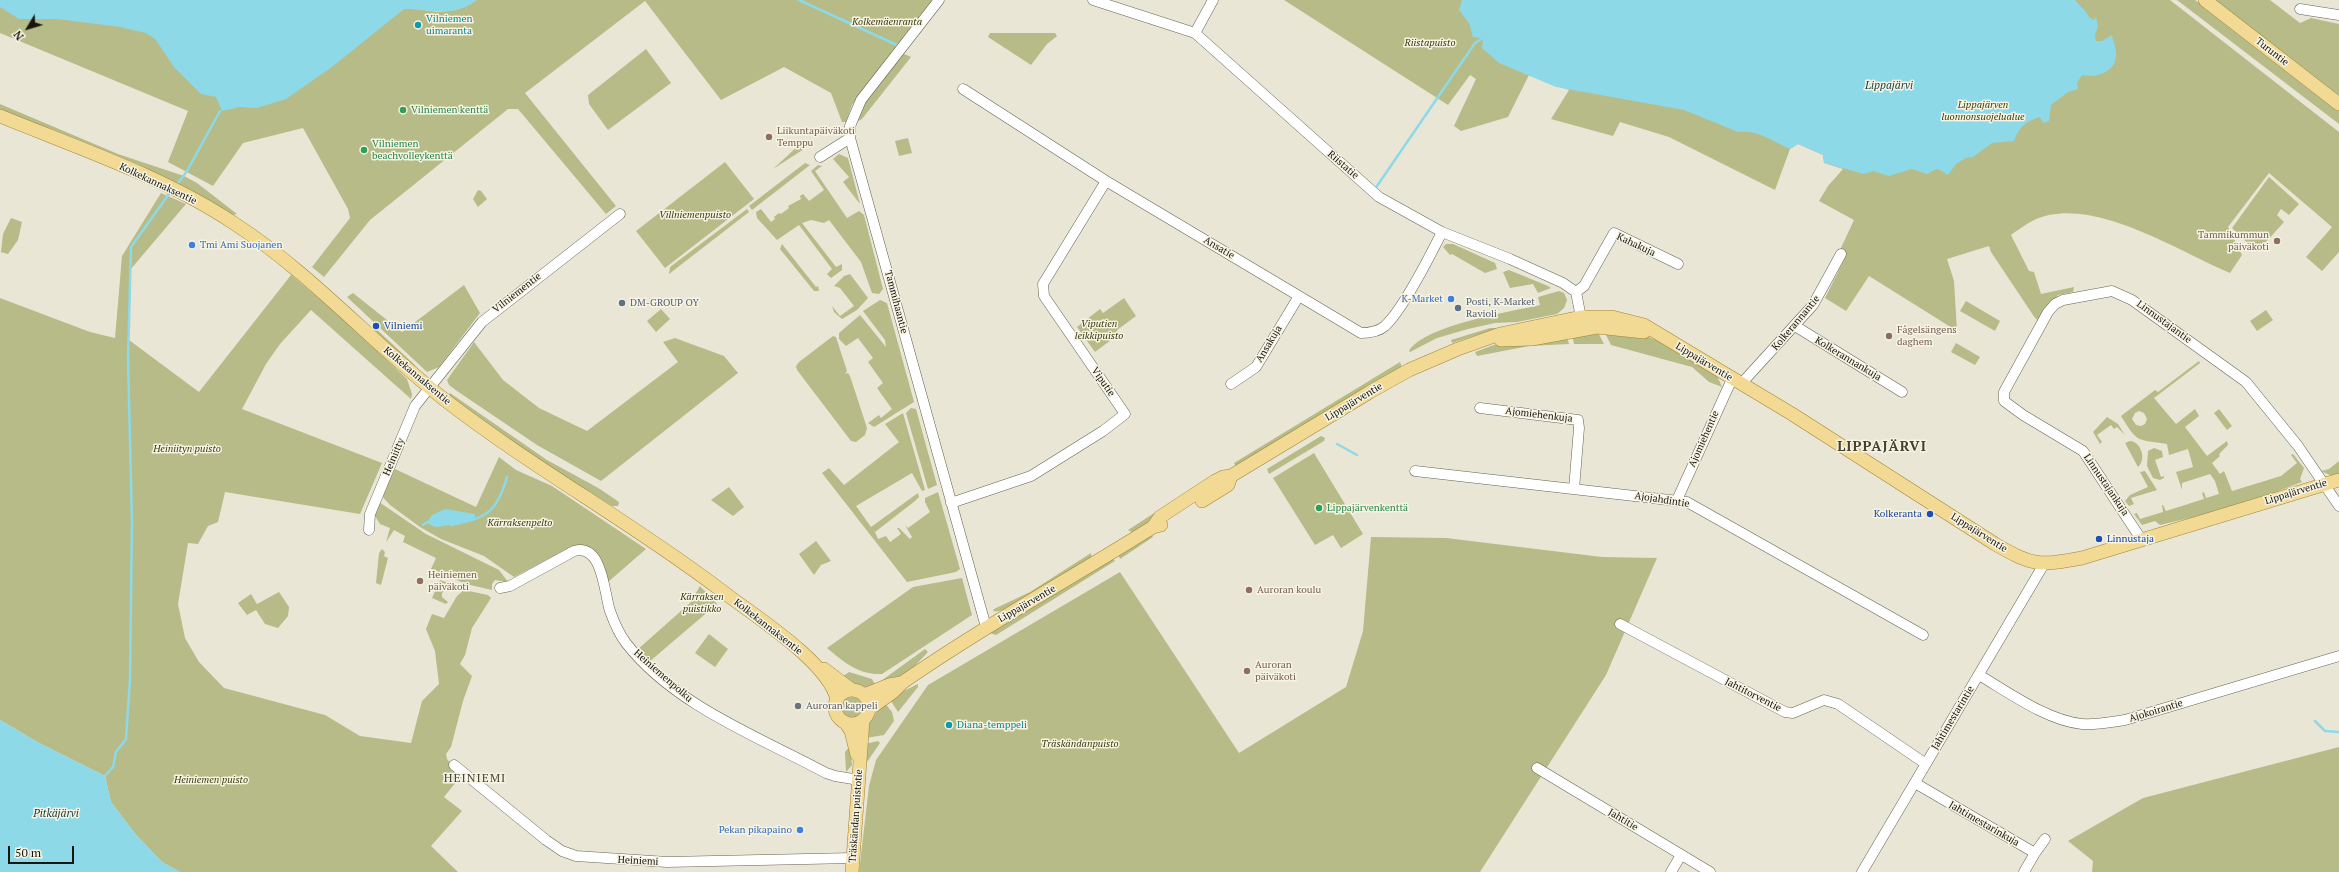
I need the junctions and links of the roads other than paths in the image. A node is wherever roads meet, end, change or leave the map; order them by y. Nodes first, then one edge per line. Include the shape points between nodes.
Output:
1 (939, 0) edge
2 (1093, 0) edge
3 (1213, 0) edge
4 (2205, 0) edge
5 (2300, 9) dead end
6 (2339, 15) edge
7 (1194, 33) junction
8 (963, 89) dead end
9 (2339, 104) edge
10 (0, 116) edge
11 (850, 138) junction
12 (820, 157) dead end
13 (1106, 181) junction
14 (620, 214) dead end
15 (1442, 232) junction
16 (1841, 254) dead end
17 (1678, 264) dead end
18 (1576, 292) junction
19 (1299, 296) junction
20 (1582, 323) junction
21 (1795, 326) junction
22 (1736, 381) junction
23 (1231, 384) dead end
24 (430, 388) junction
25 (1902, 392) dead end
26 (2004, 401) joint
27 (1480, 408) dead end
28 (1415, 471) dead end
29 (2339, 480) edge
30 (2324, 484) junction
31 (1574, 488) junction
32 (1677, 500) junction
33 (951, 503) junction
34 (2339, 506) edge
35 (369, 530) dead end
36 (2141, 539) junction
37 (2044, 564) junction
38 (500, 588) dead end
39 (1620, 624) dead end
40 (986, 627) junction
41 (1923, 635) dead end
42 (2339, 656) edge
43 (818, 667) junction
44 (1979, 675) junction
45 (903, 682) junction
46 (852, 690) junction
47 (864, 695) junction
48 (837, 700) junction
49 (869, 709) junction
50 (863, 720) junction
51 (844, 722) junction
52 (859, 760) junction
53 (1926, 764) junction
54 (454, 765) dead end
55 (1537, 768) dead end
56 (859, 780) junction
57 (1915, 783) junction
58 (2045, 839) dead end
59 (2035, 853) junction
60 (1681, 855) junction
61 (853, 858) junction
62 (852, 872) edge
63 (1671, 872) edge
64 (1710, 872) edge
65 (1862, 872) edge
66 (2024, 872) edge

1 - 11 street, Tammihaantie via 861,100 850,126
2 - 7 street, Riistatie
3 - 7 street
4 - 9 main road, Turuntie
5 - 6 street
7 - 15 street, Riistatie via 1380,197
8 - 13 street, Ansatie
10 - 24 main road, Kolkekannaksentie via 152,179 234,223 305,276
11 - 12 street
11 - 33 street, Tammihaantie
13 - 19 street, Ansatie
13 - 33 street, Viputie via 1043,284 1044,296 1125,414 1103,431 1031,476
14 - 24 street, Vilniementie via 488,315
15 - 18 street, Riistatie via 1510,259 1563,283
15 - 19 street, Ansatie via 1396,311 1384,326 1373,332 1361,333
16 - 21 street, Kolkerannantie via 1820,295
17 - 18 street, Kahakuja via 1614,233 1584,286
18 - 20 street
19 - 23 street, Ansakuja via 1256,367
20 - 22 main road, Lippajärventie via 1655,332
20 - 40 main road, Lippajärventie via 1532,339 1483,341 1409,370 1231,476 1223,477 1160,517 1153,527 1029,604
21 - 22 street, Kolkerannantie
21 - 25 street, Kolkerannankuja
22 - 32 street, Ajomiehentie
22 - 37 main road, Lippajärventie via 2015,555
24 - 35 street, Heiniitty via 412,414 370,514
24 - 43 main road, Kolkekannaksentie via 530,462 615,516 713,585
26 - 30 street, Linnustajantie via 2004,392 2048,312 2055,304 2072,298 2112,291 2132,300 2246,382 2279,421
26 - 36 street, Linnustajankuja via 2083,450
27 - 31 street, Ajomiehenkuja via 1578,420 1580,428
28 - 31 street, Ajojahdintie
29 - 30 main road, Lippajärventie
30 - 34 street, Linnustajantie
30 - 36 main road, Lippajärventie
31 - 32 street, Ajojahdintie
32 - 41 street, Ajojahdintie via 1694,505
33 - 40 street, Tammihaantie
36 - 37 main road, Lippajärventie via 2082,558
37 - 44 street, Jahtimestarintie
38 - 56 street, Heiniemenpolku via 510,586 574,551 580,550 590,554 600,568 610,610 623,638 636,654 674,688 695,704 826,773
39 - 53 street, Jahtitorventie via 1785,712 1793,713 1824,700 1838,704
40 - 45 main road, Lippajärventie
42 - 44 street, Ajokoirantie via 2125,720 2098,724 2081,724 2053,716
43 - 46 main road, Kolkekannaksentie via 831,672
43 - 48 main road, Kolkekannaksentie via 830,683
44 - 53 street, Jahtimestarintie
45 - 47 main road, Lippajärventie
45 - 49 main road, Lippajärventie
46 - 47 main road
46 - 48 main road via 842,694
47 - 49 main road via 868,700
48 - 51 main road via 836,713
49 - 50 main road
50 - 51 main road via 852,724
50 - 52 main road, Träskändan puistotie
51 - 52 main road, Träskändan puistotie via 851,731
52 - 56 main road, Träskändan puistotie
53 - 57 street, Jahtimestarintie
54 - 61 street, Heiniemi via 546,840 562,851 576,856 667,862
55 - 60 street, Jahtitie
56 - 61 main road, Träskändan puistotie
57 - 59 street, Jahtimestarinkuja
57 - 65 street, Jahtimestarintie
58 - 59 street
59 - 66 street
60 - 63 street
60 - 64 street, Jahtitie
61 - 62 main road, Träskändan puistotie

